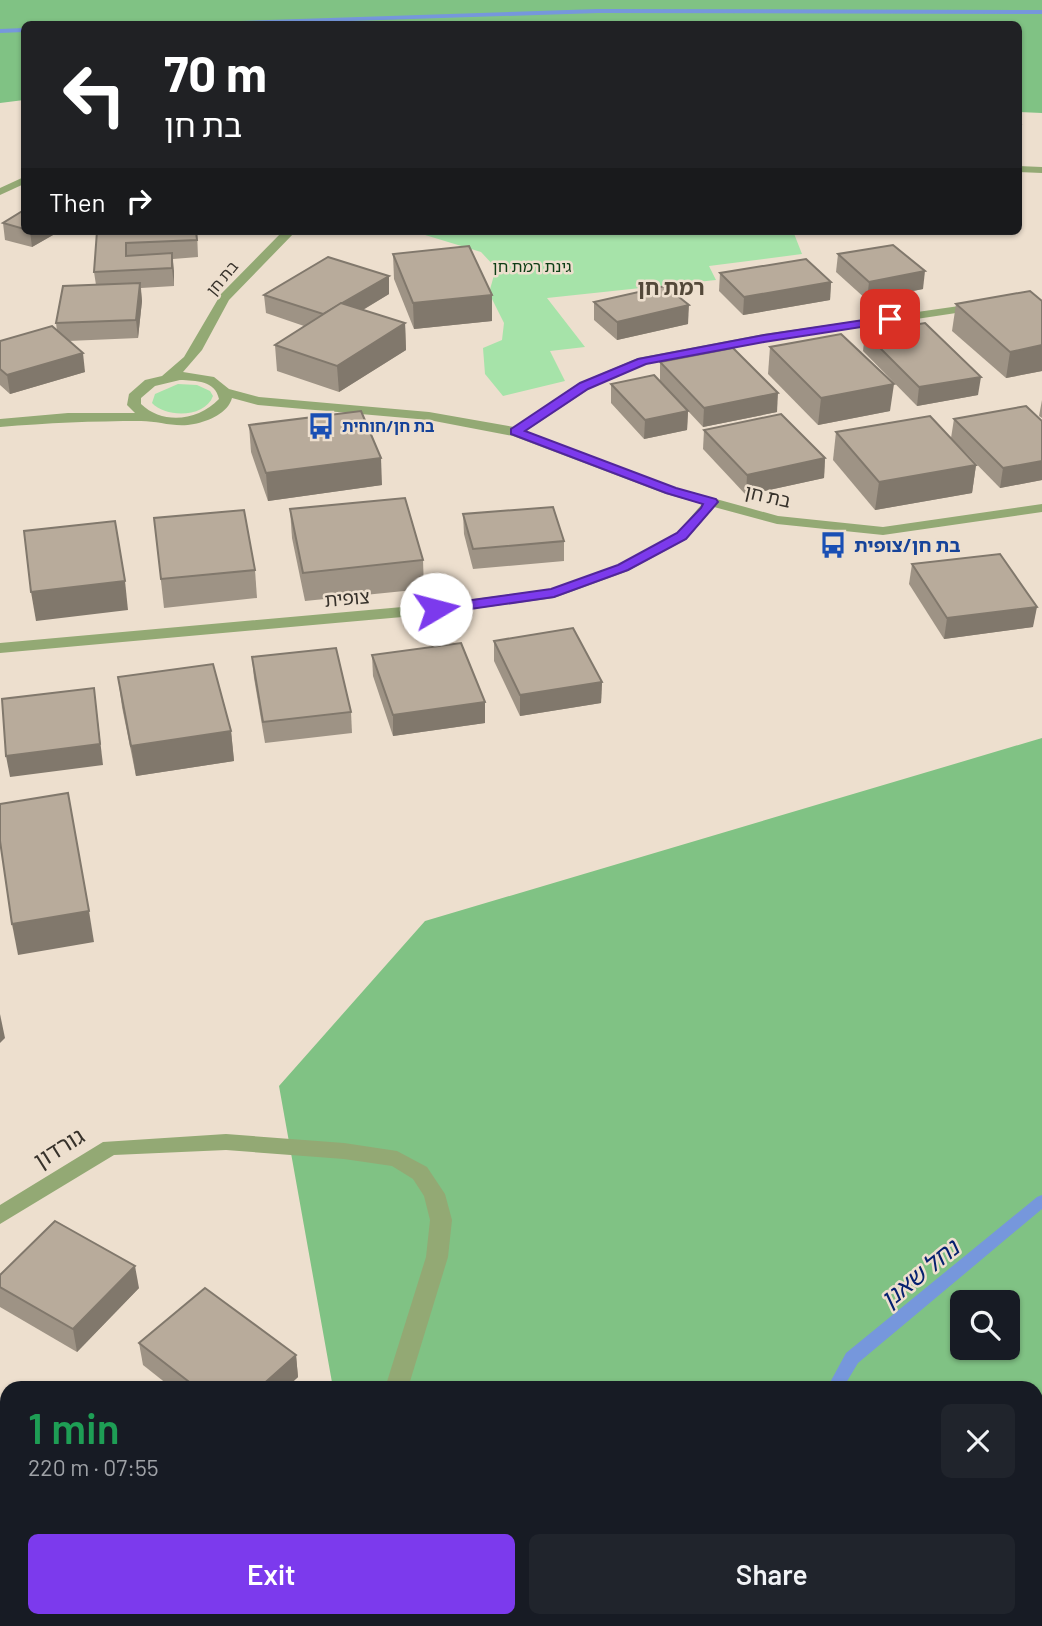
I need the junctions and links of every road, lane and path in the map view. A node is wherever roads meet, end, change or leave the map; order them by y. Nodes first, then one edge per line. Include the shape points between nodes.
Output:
1 (1022, 169) edge
2 (1042, 170) edge
3 (21, 182) edge
4 (0, 192) edge
5 (286, 235) edge
6 (991, 303) edge
7 (192, 358) junction
8 (164, 379) junction
9 (209, 380) junction
10 (226, 392) junction
11 (134, 397) junction
12 (289, 405) junction
13 (211, 414) junction
14 (68, 417) junction
15 (150, 417) junction
16 (0, 423) edge
17 (516, 432) junction
18 (711, 502) junction
19 (1042, 508) edge
20 (0, 648) edge
21 (0, 1216) edge
22 (398, 1381) edge

1 - 2 street
3 - 4 street
5 - 7 street, בת חן via 223,299
6 - 17 street via 643,361 584,386
7 - 8 street, בת חן
7 - 9 street
8 - 9 street
8 - 11 street, בת חן via 150,383
9 - 10 street, בת חן
10 - 12 street, בת חן
10 - 13 street via 226,400
11 - 14 street
11 - 15 street via 134,405
12 - 13 street, בת חן
12 - 17 street, בת חן via 429,416
13 - 15 street, בת חן via 181,421
14 - 15 street
14 - 16 street
17 - 18 street, בת חן
18 - 19 street, בת חן via 777,520 883,531
18 - 20 street, צופית via 681,536 623,568 554,593 436,609
21 - 22 street, גורדון via 110,1147 226,1142 397,1159 421,1173 434,1194 441,1220 437,1257

